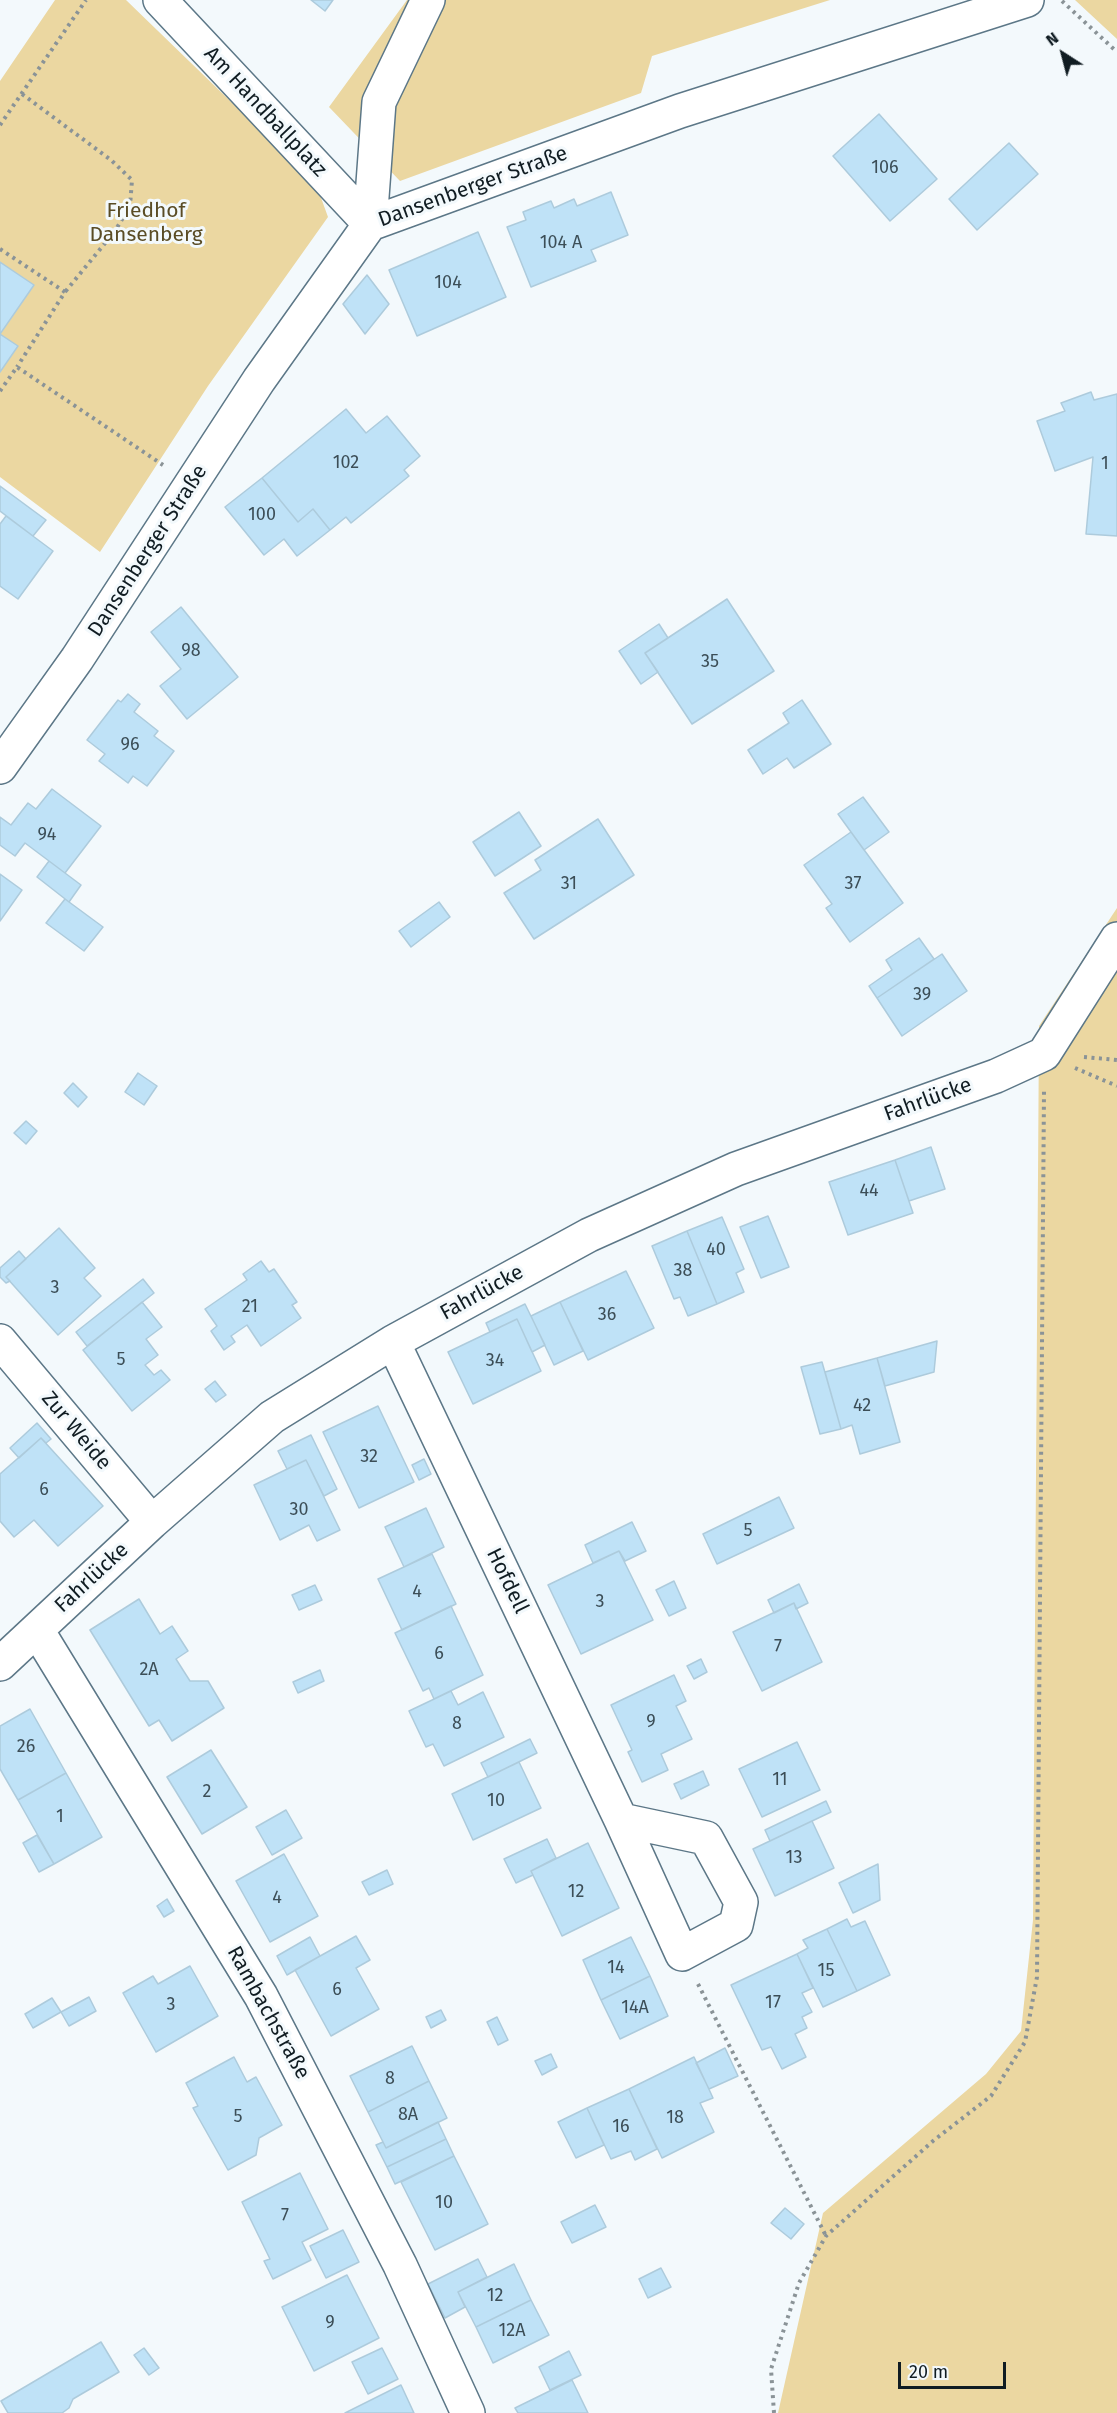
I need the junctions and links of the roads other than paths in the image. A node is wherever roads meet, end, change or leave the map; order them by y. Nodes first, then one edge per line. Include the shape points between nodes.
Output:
1 (160, 0) edge
2 (428, 0) edge
3 (1027, 0) edge
4 (370, 224) junction
5 (0, 767) edge
6 (1117, 939) edge
7 (0, 1341) edge
8 (393, 1342) junction
9 (152, 1522) junction
10 (37, 1630) junction
11 (0, 1664) edge
12 (621, 1820) junction
13 (468, 2413) edge

1 - 4 street, Am Handballplatz
2 - 4 street via 379,102
3 - 4 street, Dansenberger Straße via 680,111
4 - 5 street, Dansenberger Straße via 259,380 77,659
6 - 8 street, Fahrlücke via 1044,1054 996,1076 736,1169 590,1235
7 - 9 street, Zur Weide
8 - 9 street, Fahrlücke via 272,1417
8 - 12 street, Hofdell
9 - 10 street, Fahrlücke
10 - 11 street, Fahrlücke
10 - 13 street, Rambachstraße via 261,1996 400,2265
12 - 12 street, Hofdell via 682,1954 736,1925 741,1902 706,1838

